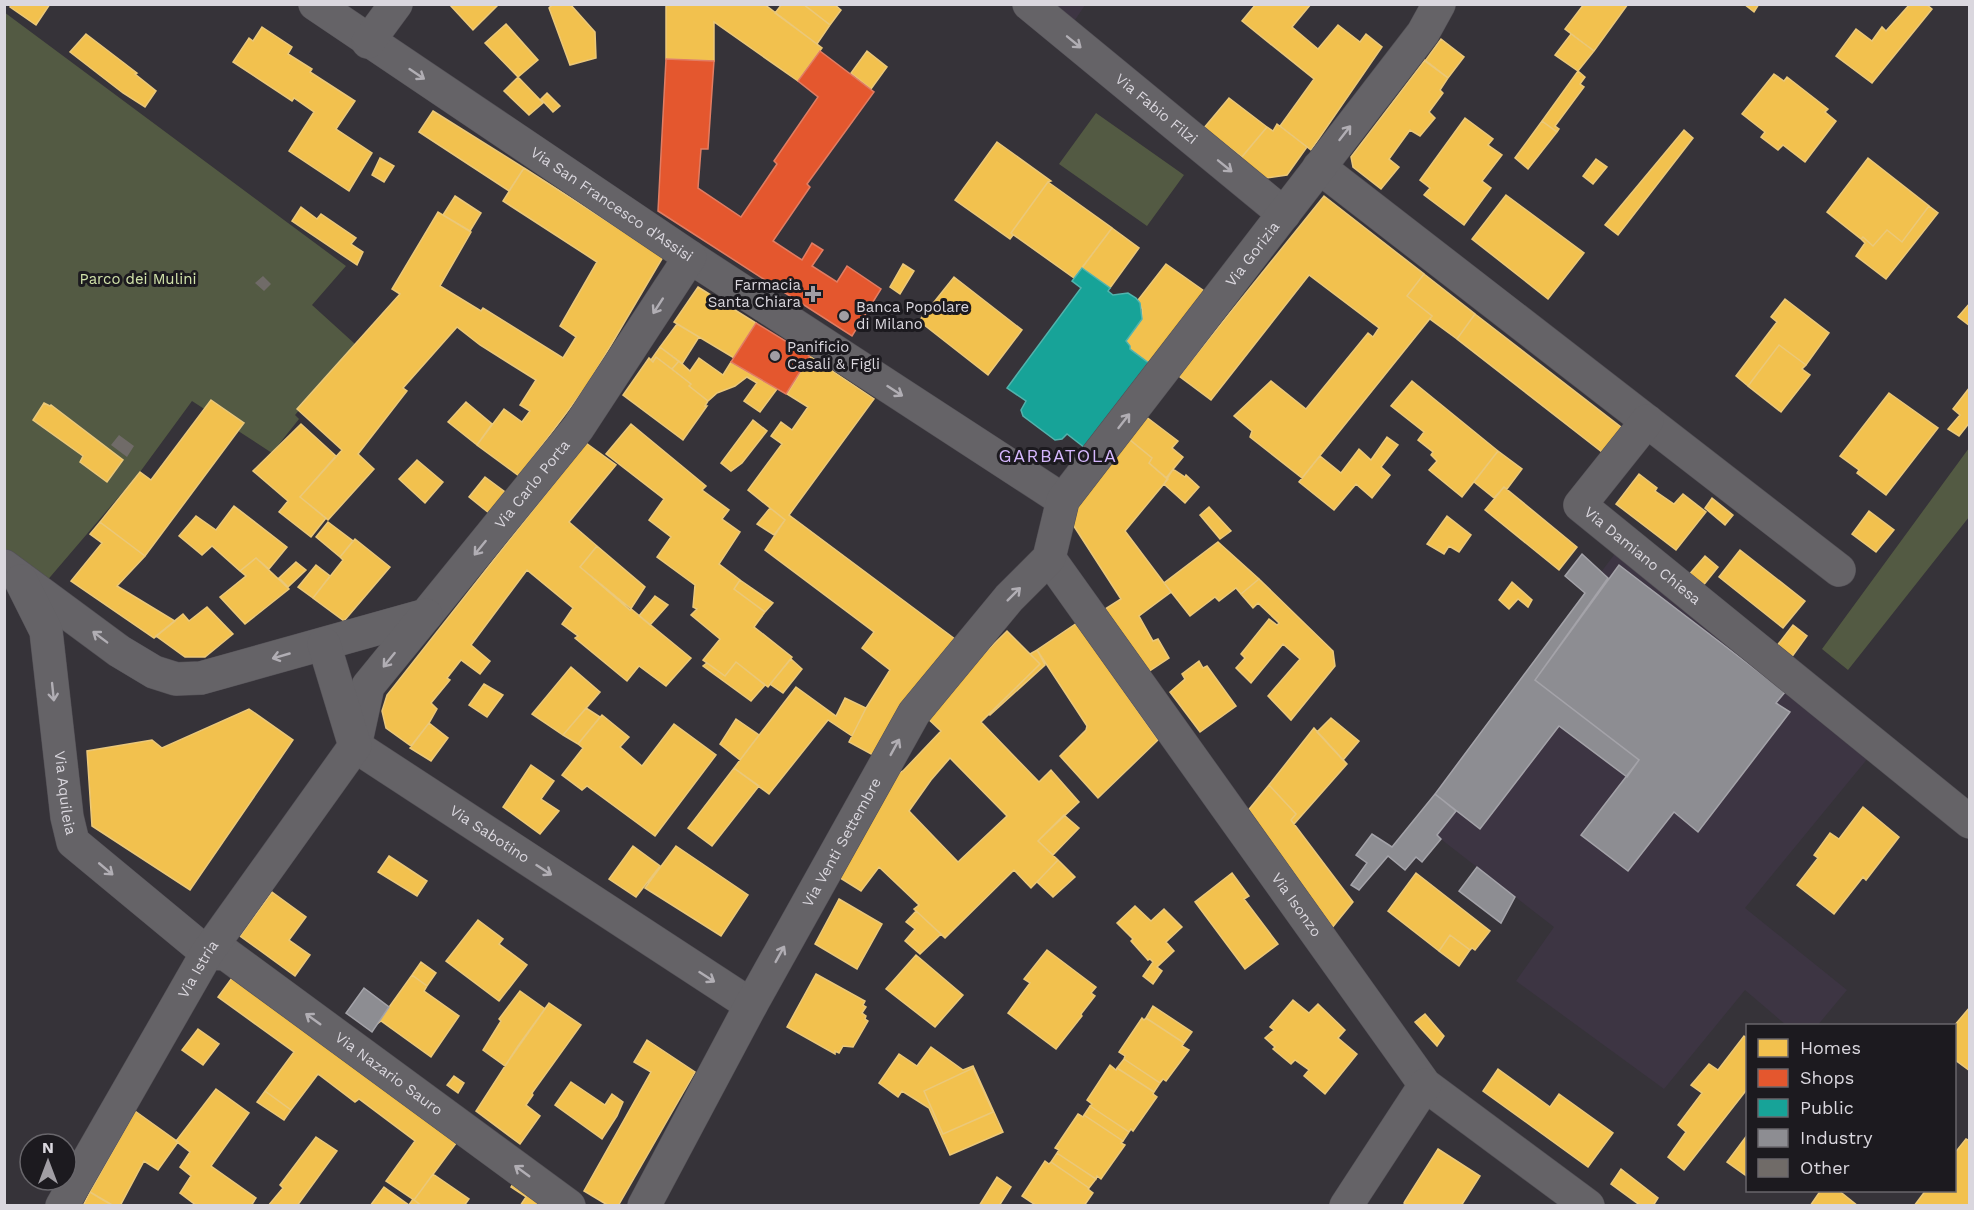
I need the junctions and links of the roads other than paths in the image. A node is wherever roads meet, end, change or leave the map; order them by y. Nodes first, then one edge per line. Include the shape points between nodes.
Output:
1 (315, 4) edge
2 (396, 4) edge
3 (1029, 4) edge
4 (1439, 4) edge
5 (368, 42) junction
6 (1319, 167) junction
7 (1284, 214) junction
8 (690, 257) junction
9 (1647, 421) junction
10 (1063, 500) junction
11 (1049, 558) junction
12 (1839, 570) dead end
13 (12, 571) edge
14 (426, 615) junction
15 (324, 644) junction
16 (355, 746) junction
17 (1970, 822) edge
18 (207, 953) junction
19 (751, 1005) junction
20 (1425, 1085) junction
21 (62, 1206) edge
22 (569, 1206) edge
23 (644, 1206) edge
24 (1346, 1206) edge
25 (1588, 1206) edge

1 - 5 street, Via San Francesco d'Assisi
2 - 5 street
3 -> 7 street, Via Fabio Filzi
6 -> 4 street, Via Gorizia via 1423,33
5 -> 8 street, Via San Francesco d'Assisi
6 - 7 street, Via Gorizia
6 - 9 street
10 -> 7 street, Via Gorizia
8 -> 10 street, Via San Francesco d'Assisi
8 -> 14 street, Via Carlo Porta via 578,428
9 - 12 street
9 - 17 street, Via Damiano Chiesa via 1580,505
10 - 11 street
19 -> 11 street, Via Venti Settembre via 914,713 1009,598
11 - 20 street, Via Isonzo
15 -> 13 street via 201,678 176,679 154,672 119,651
13 -> 18 street, Via Aquileia via 46,631 72,842
14 - 15 street
14 -> 16 street via 368,686
15 - 16 street
16 - 18 street, Via Istria
16 -> 19 street, Via Sabotino
18 - 21 street, Via Istria
22 -> 18 street, Via Nazario Sauro via 226,954
19 - 23 street, Via Venti Settembre
20 - 24 street
20 - 25 street, Via Isonzo

